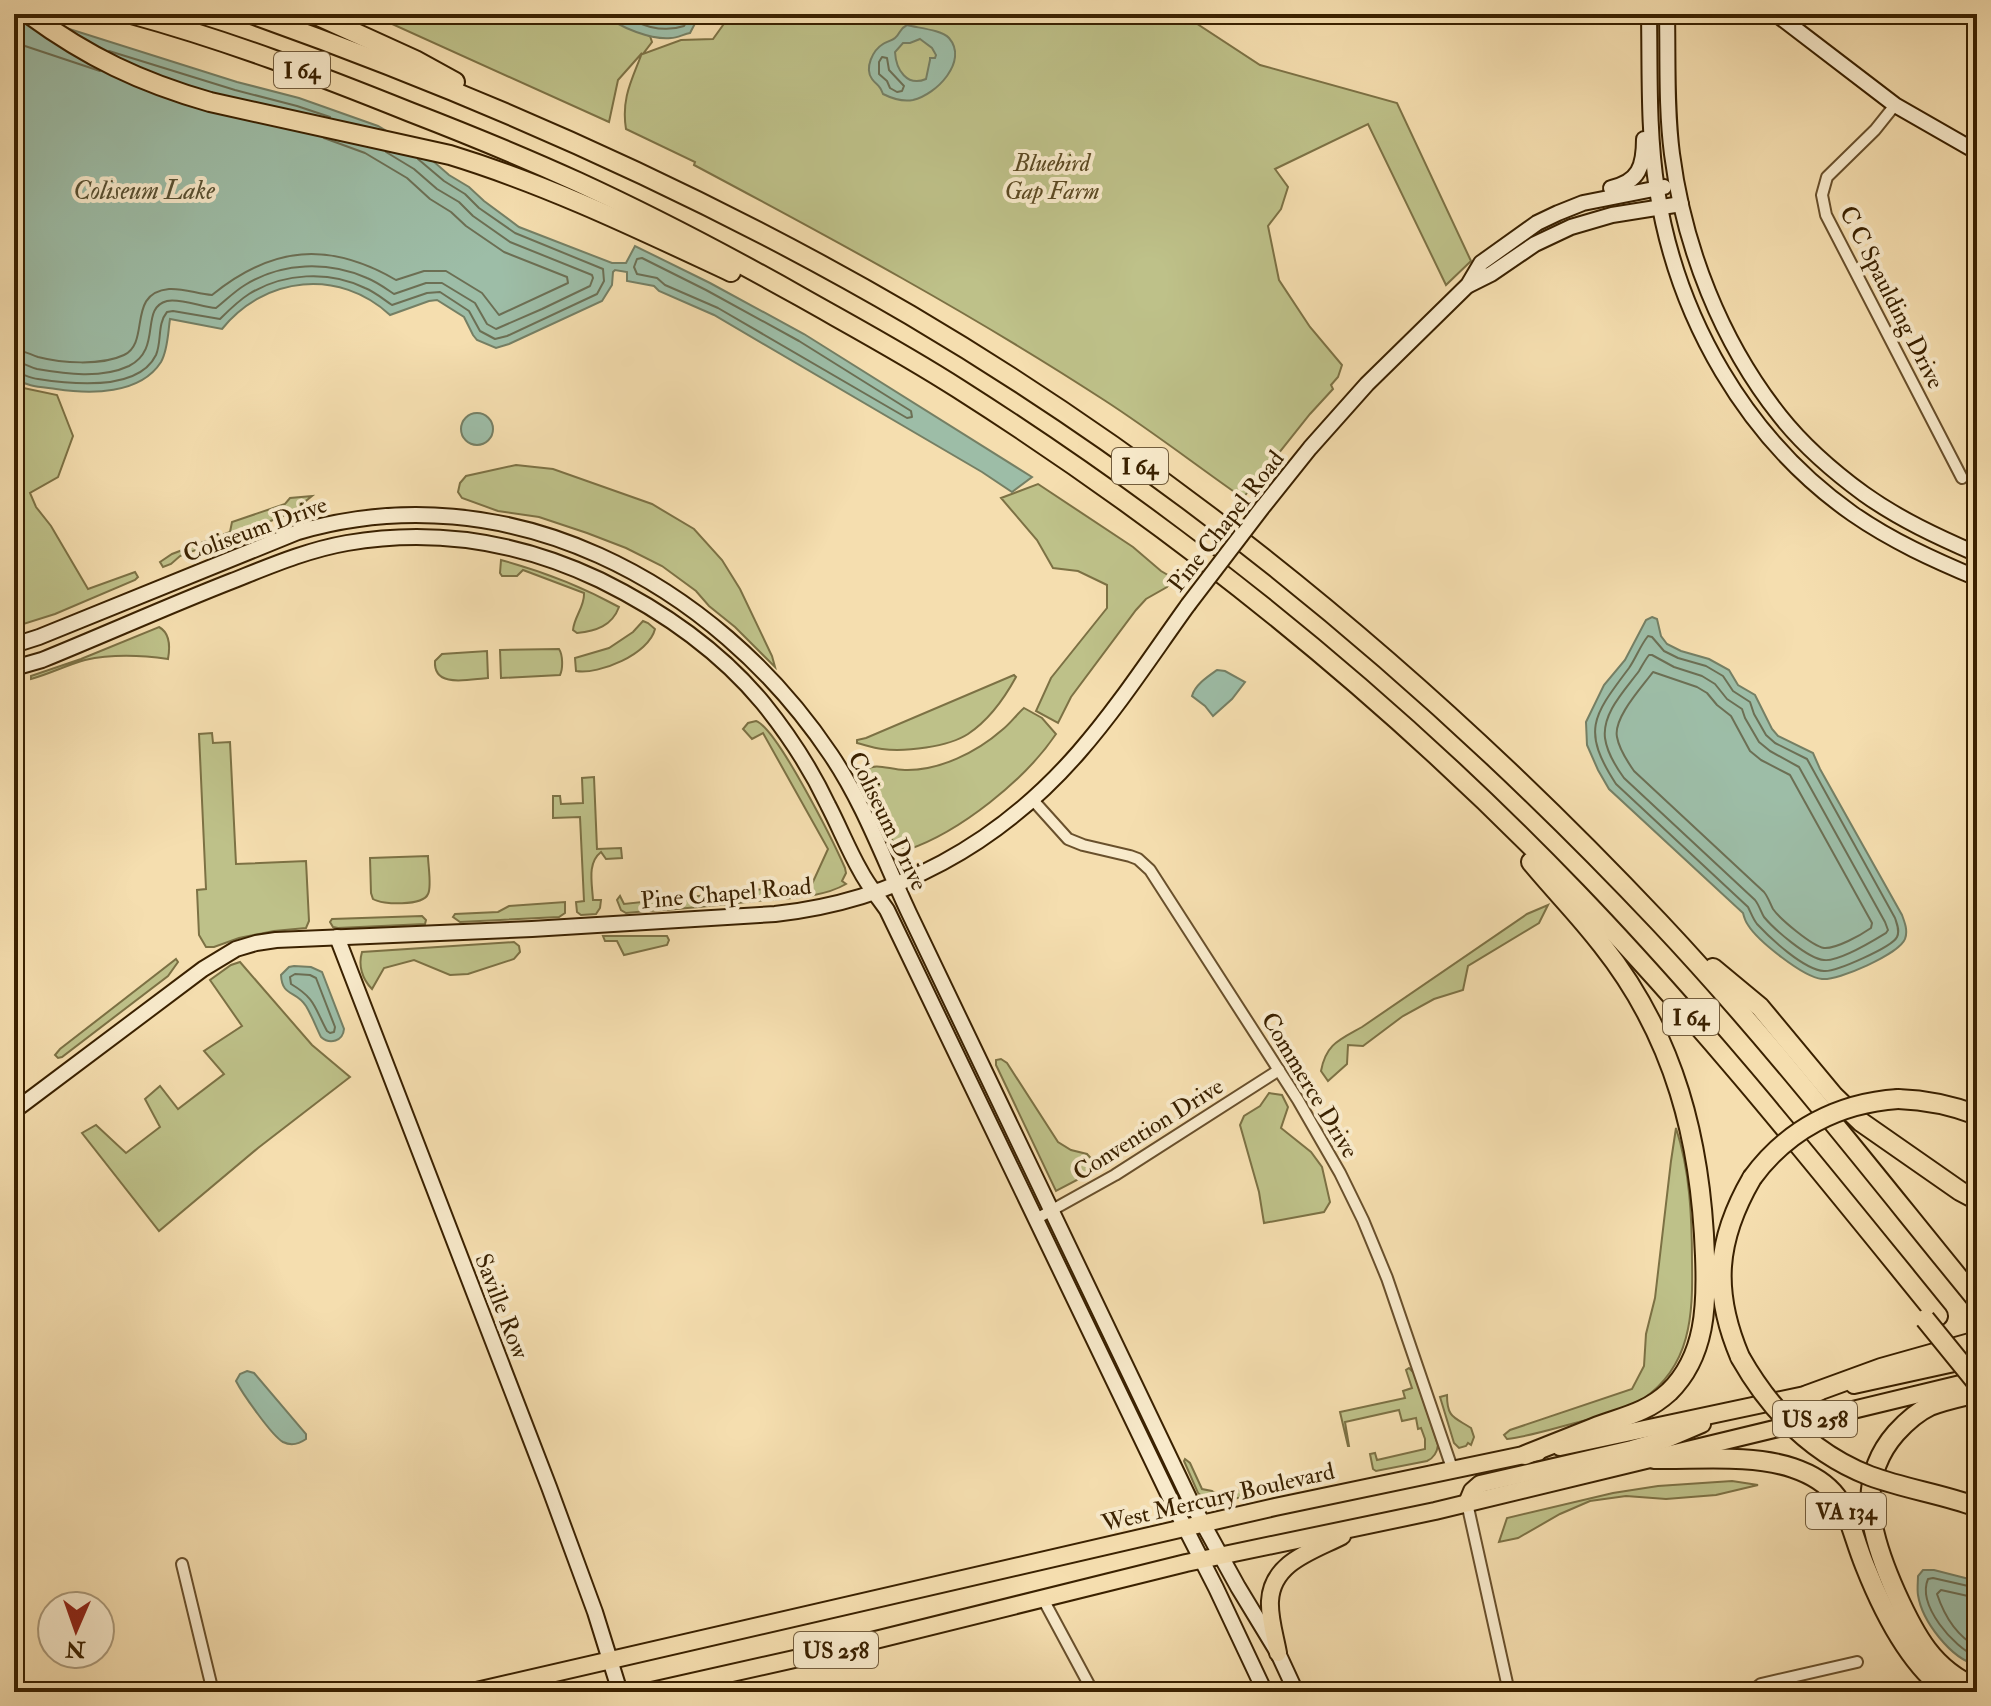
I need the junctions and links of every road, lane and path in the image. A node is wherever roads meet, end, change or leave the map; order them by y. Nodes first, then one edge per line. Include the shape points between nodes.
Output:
1 (29, 14) edge
2 (131, 14) edge
3 (251, 14) edge
4 (314, 14) edge
5 (1649, 14) edge
6 (1667, 14) edge
7 (1776, 14) edge
8 (1650, 72) junction
9 (1895, 105) junction
10 (534, 127) junction
11 (1977, 152) edge
12 (1677, 185) junction
13 (1657, 188) junction
14 (1681, 204) junction
15 (1660, 207) junction
16 (1558, 213) junction
17 (1468, 285) junction
18 (871, 336) junction
19 (1962, 478) dead end
20 (1977, 554) edge
21 (1977, 578) edge
22 (14, 645) edge
23 (14, 668) edge
24 (1468, 786) junction
25 (1032, 799) junction
26 (896, 884) junction
27 (875, 892) junction
28 (1662, 925) junction
29 (337, 937) junction
30 (1279, 1070) junction
31 (14, 1111) edge
32 (1977, 1115) edge
33 (1977, 1200) edge
34 (1052, 1211) junction
35 (1036, 1219) junction
36 (1977, 1300) edge
37 (1932, 1318) junction
38 (1977, 1341) edge
39 (1977, 1358) edge
40 (1977, 1365) edge
41 (1977, 1382) edge
42 (1977, 1393) edge
43 (1807, 1395) junction
44 (1733, 1409) junction
45 (1525, 1455) junction
46 (1654, 1459) junction
47 (1453, 1471) junction
48 (1467, 1503) junction
49 (1977, 1507) edge
50 (1204, 1524) junction
51 (1365, 1525) junction
52 (1185, 1528) junction
53 (1221, 1555) junction
54 (1202, 1560) junction
55 (182, 1564) dead end
56 (1043, 1599) junction
57 (1278, 1653) junction
58 (611, 1660) junction
59 (1857, 1662) dead end
60 (1977, 1688) edge
61 (213, 1692) edge
62 (472, 1692) edge
63 (620, 1692) edge
64 (647, 1692) edge
65 (1093, 1692) edge
66 (1265, 1692) edge
67 (1296, 1692) edge
68 (1509, 1692) edge
69 (1751, 1692) edge
70 (1948, 1692) edge

1 - 18 highway via 103,61 171,91 450,155 517,177
2 - 18 highway, I 64 via 277,60 537,164 723,254
3 - 10 highway, I 64
4 - 10 highway via 415,60
5 - 8 street
6 - 12 street
7 - 9 street
8 - 13 street
8 - 16 street via 1643,94 1644,152 1639,170 1627,184 1581,196
9 - 11 street
9 - 19 street, C C Spaulding Drive via 1827,177 1822,195 1826,215
10 - 28 highway, I 64 via 700,203 846,280 961,347 1117,449 1366,642 1524,785
12 - 13 street, Pine Chapel Road
12 - 14 street
13 - 15 street
13 - 16 street, Pine Chapel Road
14 - 15 street, Pine Chapel Road
14 - 20 street via 1721,322 1780,416 1866,496
15 - 17 street, Pine Chapel Road via 1571,227
15 - 21 street via 1672,261 1699,330 1766,434 1853,513 1912,549
16 - 17 street, Pine Chapel Road via 1481,263
17 - 25 street, Pine Chapel Road, bridge via 1310,448 1096,731
18 - 24 highway, I 64 via 1143,515 1382,707
22 - 26 street, Coliseum Drive via 269,543 340,521 443,514 536,531 635,573 704,617 750,657 833,757
23 - 27 street, Coliseum Drive via 327,547 411,536 516,549 564,564 643,602 731,669 790,739
24 - 37 highway, I 64 via 1674,997 1895,1264
24 - 45 highway via 1602,944 1649,1017 1684,1103 1703,1209 1705,1303 1689,1367 1647,1408
25 - 26 street, Pine Chapel Road via 979,842
25 - 30 street, Commerce Drive via 1068,839 1138,859 1150,870
26 - 27 street, Pine Chapel Road
26 - 34 street, Coliseum Drive
27 - 29 street, Pine Chapel Road via 823,907 755,916
27 - 35 street, Coliseum Drive
28 - 33 highway via 1760,1007 1861,1122
28 - 36 highway, I 64 via 1774,1052
29 - 31 street, Pine Chapel Road via 266,941 226,954
29 - 58 street, Saville Row
30 - 34 street, Convention Drive
30 - 47 street, Commerce Drive via 1340,1173 1373,1242
32 - 49 highway, bridge via 1934,1102 1898,1099 1856,1105 1816,1121 1785,1142 1752,1178 1730,1222 1721,1283 1726,1320 1740,1357 1787,1421 1818,1448 1870,1476
34 - 35 street, Convention Drive
34 - 50 street, Coliseum Drive
35 - 52 street, Coliseum Drive
37 - 40 highway, I 64
37 - 41 highway, bridge
38 - 43 highway
39 - 43 main road, West Mercury Boulevard / US 258
41 - 46 main road, US 258
42 - 60 highway via 1928,1407 1900,1429 1873,1473 1870,1507 1883,1562 1918,1636 1948,1673
43 - 44 main road, West Mercury Boulevard / US 258
44 - 45 main road, West Mercury Boulevard / US 258
44 - 48 main road via 1667,1439 1480,1484
45 - 47 main road, West Mercury Boulevard / US 258
46 - 48 main road, US 258
46 - 70 highway, VA 134 via 1777,1463 1828,1487 1850,1519 1890,1619 1924,1669
47 - 50 main road, West Mercury Boulevard / US 258
48 - 51 main road, US 258
48 - 68 street
50 - 52 main road, West Mercury Boulevard / US 258
50 - 53 street, Coliseum Drive
51 - 53 main road, US 258
51 - 57 main road via 1302,1555 1279,1574 1270,1603
52 - 54 street, Coliseum Drive
52 - 58 main road, West Mercury Boulevard / US 258
53 - 54 main road, US 258
53 - 57 street, Coliseum Drive
54 - 56 main road, US 258
54 - 66 street, Coliseum Drive
55 - 61 street
56 - 64 main road, US 258
56 - 65 street
57 - 67 street, Coliseum Drive
58 - 62 main road, West Mercury Boulevard / US 258
58 - 63 street, Saville Row
59 - 69 street via 1761,1684

